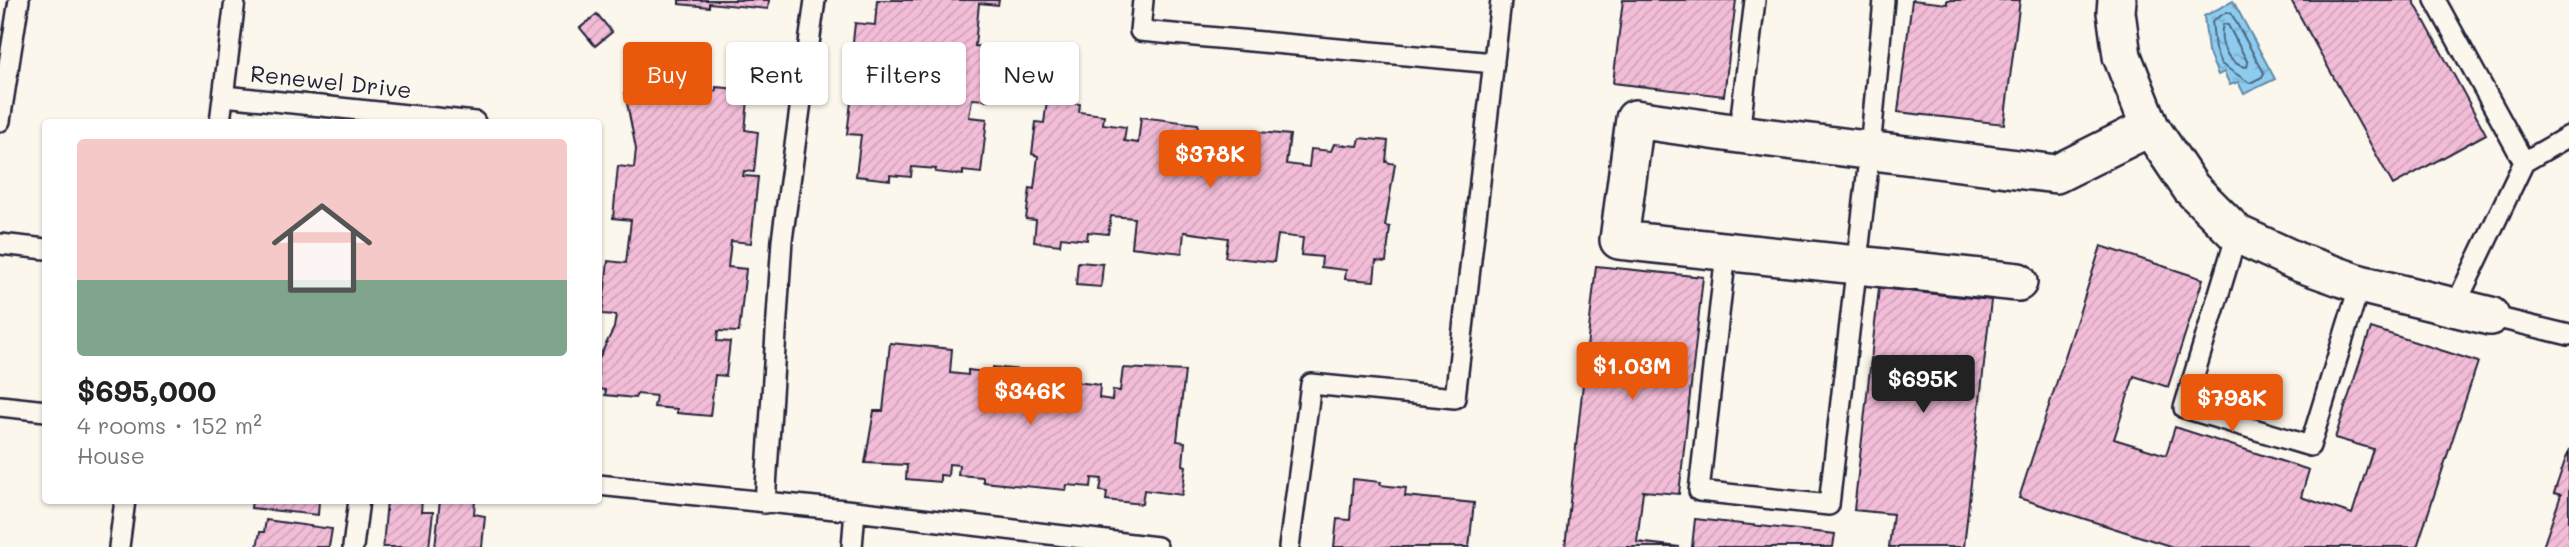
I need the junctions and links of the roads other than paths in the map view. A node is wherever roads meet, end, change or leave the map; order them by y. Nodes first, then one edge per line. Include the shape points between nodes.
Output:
1 (19, 0) edge
2 (235, 0) edge
3 (815, 0) edge
4 (1143, 0) edge
5 (1501, 0) edge
6 (1755, 0) edge
7 (1884, 0) edge
8 (2117, 0) edge
9 (2435, 0) edge
10 (1494, 63) junction
11 (4, 74) edge
12 (224, 96) junction
13 (220, 119) edge
14 (446, 119) edge
15 (0, 121) edge
16 (2150, 127) junction
17 (1740, 134) junction
18 (2569, 136) edge
19 (1870, 150) junction
20 (2524, 162) junction
21 (2238, 234) junction
22 (0, 244) edge
23 (42, 249) edge
24 (1726, 253) junction
25 (1857, 265) junction
26 (2018, 282) dead end
27 (2360, 284) junction
28 (2455, 306) junction
29 (2490, 316) joint
30 (2569, 335) edge
31 (0, 406) edge
32 (42, 411) edge
33 (602, 485) edge
34 (765, 503) junction
35 (124, 504) edge
36 (358, 504) edge
37 (855, 511) junction
38 (119, 547) edge
39 (353, 547) edge
40 (852, 547) edge
41 (1157, 547) edge
42 (1289, 547) edge

1 - 11 lane
2 - 12 lane
3 - 34 lane via 782,240
4 - 10 lane via 1140,31
5 - 10 lane
6 - 17 lane
7 - 19 lane
8 - 16 street via 2122,56
9 - 20 lane
10 - 42 lane via 1455,398 1311,384
11 - 15 lane
12 - 13 lane
12 - 14 lane, Renewel Drive
16 - 19 street via 2056,174
16 - 21 street via 2190,188
17 - 19 street
17 - 24 street via 1635,119 1619,240
18 - 20 lane
19 - 25 lane
20 - 28 lane
21 - 27 street
21 - 27 lane via 2184,408 2310,446
22 - 23 lane
24 - 25 street
24 - 25 lane via 1699,491 1829,505
25 - 26 street
27 - 28 street
28 - 29 street
29 - 30 lane
31 - 32 lane
33 - 34 lane
34 - 37 lane
35 - 38 lane
36 - 39 lane
37 - 40 lane
37 - 41 lane

